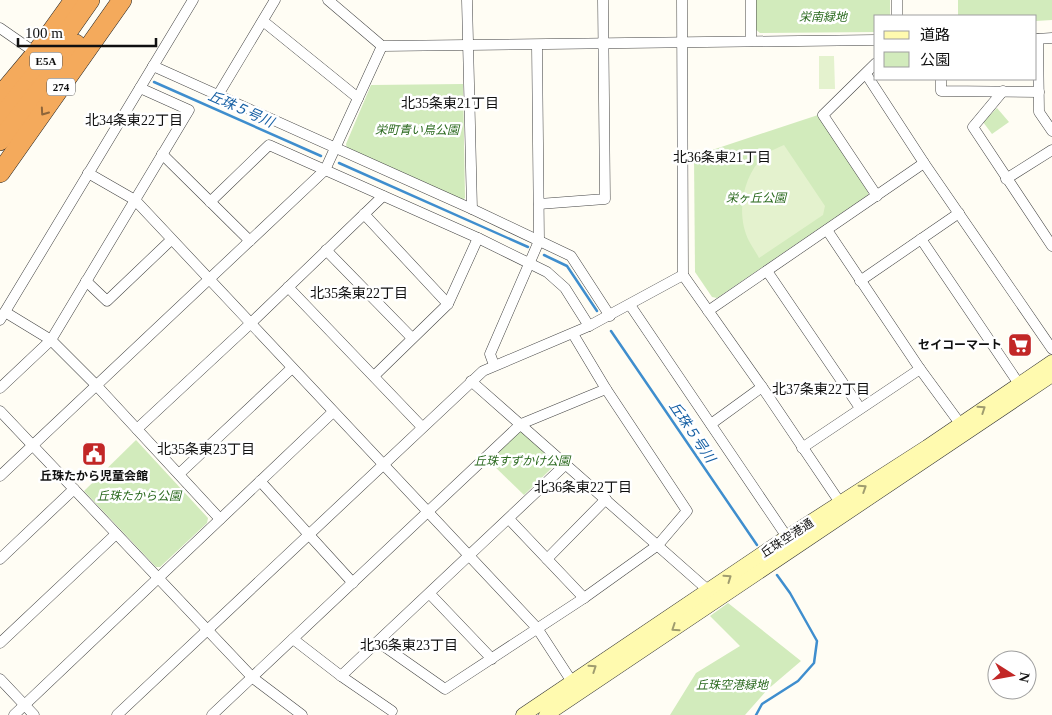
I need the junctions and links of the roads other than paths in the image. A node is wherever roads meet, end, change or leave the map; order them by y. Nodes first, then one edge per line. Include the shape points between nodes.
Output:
1 (74, 0) edge
2 (90, 0) edge
3 (108, 0) edge
4 (122, 0) edge
5 (193, 0) edge
6 (275, 0) edge
7 (467, 0) edge
8 (603, 0) edge
9 (682, 0) edge
10 (751, 0) edge
11 (897, 0) edge
12 (334, 2) edge
13 (897, 15) edge
14 (262, 21) junction
15 (0, 28) edge
16 (1052, 38) edge
17 (1037, 39) edge
18 (874, 40) edge
19 (752, 41) junction
20 (682, 43) junction
21 (604, 44) junction
22 (468, 45) junction
23 (537, 45) junction
24 (382, 46) junction
25 (36, 53) junction
26 (874, 65) edge
27 (153, 66) junction
28 (866, 74) junction
29 (940, 80) edge
30 (140, 88) junction
31 (1003, 91) junction
32 (1038, 92) junction
33 (218, 95) junction
34 (0, 96) edge
35 (358, 98) junction
36 (0, 119) edge
37 (1052, 132) edge
38 (0, 140) edge
39 (335, 148) junction
40 (1052, 150) edge
41 (162, 154) junction
42 (924, 163) junction
43 (325, 170) junction
44 (0, 173) edge
45 (88, 173) junction
46 (1006, 179) junction
47 (383, 196) junction
48 (877, 196) junction
49 (135, 200) junction
50 (210, 202) junction
51 (539, 204) junction
52 (472, 210) junction
53 (959, 213) junction
54 (364, 214) junction
55 (827, 230) junction
56 (478, 238) junction
57 (921, 239) junction
58 (171, 240) junction
59 (250, 241) junction
60 (539, 241) junction
61 (1052, 246) edge
62 (326, 250) junction
63 (529, 263) junction
64 (767, 271) junction
65 (683, 275) junction
66 (209, 280) junction
67 (86, 281) junction
68 (860, 281) junction
69 (288, 287) junction
70 (448, 304) junction
71 (630, 305) junction
72 (708, 311) junction
73 (2, 316) edge
74 (610, 316) junction
75 (250, 324) junction
76 (589, 326) junction
77 (573, 334) junction
78 (412, 338) junction
79 (51, 340) junction
80 (1052, 349) edge
81 (1052, 362) edge
82 (494, 365) junction
83 (292, 368) junction
84 (920, 369) junction
85 (1052, 375) edge
86 (374, 376) junction
87 (471, 381) junction
88 (1019, 384) junction
89 (96, 386) junction
90 (762, 387) junction
91 (0, 388) edge
92 (606, 388) junction
93 (860, 408) junction
94 (0, 411) edge
95 (333, 412) junction
96 (521, 424) junction
97 (711, 424) junction
98 (422, 427) junction
99 (964, 428) junction
100 (137, 429) junction
101 (32, 446) junction
102 (802, 448) junction
103 (383, 464) junction
104 (566, 464) junction
105 (179, 474) junction
106 (0, 476) edge
107 (260, 481) junction
108 (74, 489) junction
109 (606, 499) junction
110 (844, 508) junction
111 (428, 511) junction
112 (508, 518) junction
113 (220, 519) junction
114 (116, 534) junction
115 (308, 534) junction
116 (787, 537) junction
117 (658, 545) junction
118 (470, 555) junction
119 (0, 559) edge
120 (547, 559) junction
121 (158, 578) junction
122 (353, 583) junction
123 (709, 591) junction
124 (430, 594) junction
125 (584, 598) junction
126 (537, 628) junction
127 (207, 630) junction
128 (293, 639) junction
129 (378, 642) junction
130 (0, 643) edge
131 (492, 659) junction
132 (341, 676) junction
133 (253, 678) junction
134 (0, 679) edge
135 (576, 687) junction
136 (25, 705) junction
137 (393, 714) edge
138 (14, 715) edge
139 (34, 715) edge
140 (117, 715) edge
141 (212, 715) edge
142 (302, 715) edge
143 (523, 715) edge
144 (546, 715) edge

1 - 25 highway
2 - 36 highway, E5A
3 - 38 highway, E5A
4 -> 44 highway, 274
5 - 27 street
6 - 14 street
7 - 22 street
8 - 21 street
9 - 20 street
10 - 19 street
11 - 13 street
12 - 24 street
14 - 33 street
14 - 35 street
15 - 25 street
16 - 17 street
17 - 32 street
18 - 19 street
19 - 20 street
20 - 21 street
20 - 65 street
21 - 23 street
21 - 51 street via 605,199
22 - 23 street
22 - 24 street
22 - 52 street
23 - 51 street
24 - 35 street
25 - 34 highway
26 - 28 street
27 - 30 street
27 - 33 street
28 - 42 street
28 - 48 street via 823,115
29 - 31 street via 941,91
30 - 41 street via 189,110
30 - 45 street
31 - 32 street
31 - 46 street via 973,128
32 - 37 street via 1039,112
33 - 39 street
35 - 39 street
39 - 43 street
39 - 52 street
40 - 46 street
41 - 49 street
41 - 50 street
42 - 48 street
42 - 53 street
43 - 47 street
43 - 50 street via 270,145
43 - 59 street
45 - 49 street
45 - 73 street
46 - 61 street
47 - 54 street
47 - 56 street
48 - 55 street
49 - 58 street
49 - 67 street
50 - 59 street
51 - 60 street
52 - 60 street
53 - 57 street
53 - 80 street
54 - 62 street
54 - 70 street
55 - 64 street
55 - 68 street
56 - 63 street
56 - 70 street
57 - 68 street
57 - 88 street
58 - 66 street
58 - 67 street via 107,301
59 - 66 street
60 - 63 street
60 - 74 street via 571,256
62 - 69 street
62 - 78 street
63 - 76 street via 547,272 565,288
63 - 82 street via 490,354
64 - 72 street
64 - 93 street
65 - 71 street
65 - 72 street
66 - 75 street
66 - 89 street
67 - 79 street
68 - 84 street
69 - 75 street
69 - 86 street
70 - 78 street
71 - 74 street
71 - 97 street
72 - 90 street
73 - 79 street
74 - 76 street
75 - 83 street
75 - 100 street
76 - 77 street
77 - 82 street
77 - 92 street
78 - 86 street
79 - 89 street
79 - 91 street
81 - 88 main road, 丘珠空港通
82 - 87 street
83 - 95 street
83 - 105 street
84 - 93 street
84 - 99 street
85 - 99 main road, 丘珠空港通
86 - 98 street
87 - 96 street
87 - 98 street
99 -> 88 main road, 丘珠空港通
89 - 100 street
89 - 101 street
90 - 97 street
90 - 102 street
92 - 96 street
92 - 117 street via 687,511
93 - 102 street
94 - 101 street
95 - 103 street
95 - 107 street
96 - 104 street
96 - 111 street
97 - 116 street
98 - 103 street
99 - 110 main road, 丘珠空港通
100 - 105 street
101 - 106 street
101 - 108 street
102 - 110 street
103 - 111 street
103 - 115 street
104 - 109 street
104 - 112 street
105 - 113 street
107 - 113 street
107 - 115 street
108 - 114 street
108 - 119 street
109 - 117 street
109 - 120 street
110 - 116 main road, 丘珠空港通
110 -> 135 main road, 丘珠空港通
111 - 118 street
111 - 122 street
112 - 118 street
112 - 120 street
113 - 121 street
114 - 121 street
114 - 130 street
115 - 122 street
115 - 127 street
123 -> 116 main road, 丘珠空港通
117 - 123 street
117 - 125 street
118 - 124 street
118 - 126 street
120 - 125 street
121 - 127 street
121 - 136 street
122 - 128 street
135 -> 123 main road, 丘珠空港通
124 - 129 street
124 - 131 street
125 - 126 street
126 - 131 street
126 - 135 street
127 - 133 street
127 - 140 street
128 - 132 street
128 - 133 street
129 - 131 street via 445,689
129 - 132 street
132 - 137 street
133 - 141 street
133 - 142 street
134 - 136 street
135 - 143 main road, 丘珠空港通
135 - 144 main road, 丘珠空港通
136 - 138 street
136 - 139 street

